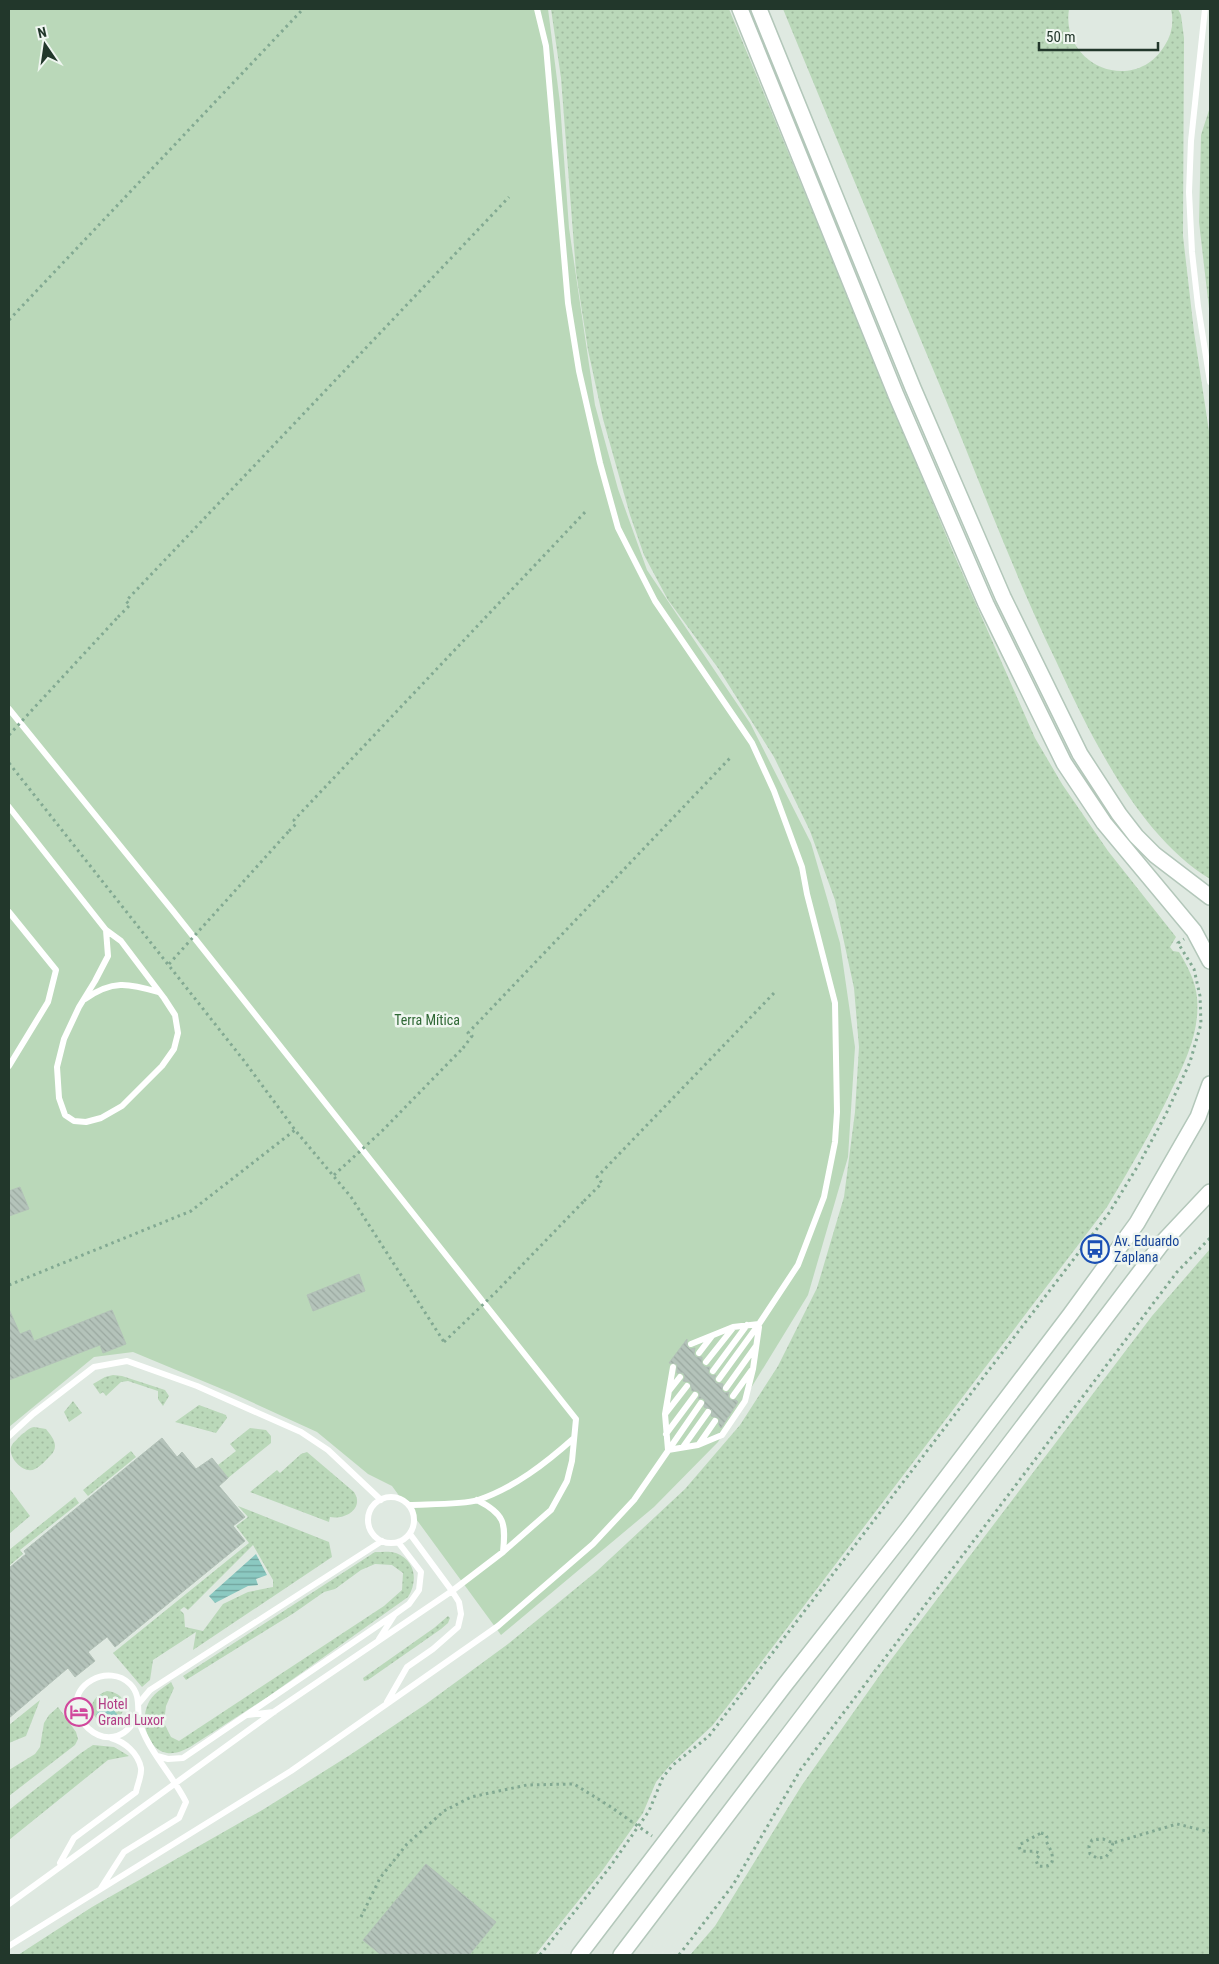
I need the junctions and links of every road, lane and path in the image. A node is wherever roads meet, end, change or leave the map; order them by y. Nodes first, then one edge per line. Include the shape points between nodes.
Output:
1 (303, 9) edge
2 (537, 9) edge
3 (740, 9) edge
4 (759, 9) edge
5 (1204, 9) edge
6 (509, 197) dead end
7 (9, 320) edge
8 (1210, 382) edge
9 (587, 510) dead end
10 (9, 708) edge
11 (9, 735) edge
12 (730, 757) dead end
13 (9, 763) edge
14 (9, 807) edge
15 (1210, 897) edge
16 (9, 912) edge
17 (106, 930) junction
18 (1194, 931) junction
19 (1210, 962) edge
20 (169, 964) junction
21 (159, 992) junction
22 (775, 992) dead end
23 (83, 1000) junction
24 (9, 1066) edge
25 (1210, 1084) edge
26 (295, 1130) junction
27 (334, 1175) junction
28 (1210, 1192) edge
29 (1210, 1238) edge
30 (9, 1285) edge
31 (759, 1324) junction
32 (747, 1325) junction
33 (733, 1327) junction
34 (713, 1335) junction
35 (691, 1344) dead end
36 (757, 1345) junction
37 (699, 1353) dead end
38 (706, 1362) dead end
39 (673, 1368) dead end
40 (753, 1369) junction
41 (713, 1371) dead end
42 (680, 1377) dead end
43 (719, 1379) dead end
44 (687, 1386) dead end
45 (726, 1388) dead end
46 (669, 1392) junction
47 (695, 1395) dead end
48 (733, 1396) dead end
49 (701, 1404) dead end
50 (708, 1412) dead end
51 (665, 1414) junction
52 (715, 1421) dead end
53 (666, 1434) junction
54 (9, 1436) edge
55 (574, 1438) junction
56 (698, 1445) junction
57 (683, 1447) junction
58 (668, 1450) junction
59 (381, 1500) junction
60 (477, 1500) junction
61 (409, 1505) junction
62 (410, 1534) junction
63 (382, 1541) junction
64 (398, 1542) junction
65 (503, 1552) junction
66 (452, 1592) junction
67 (395, 1614) junction
68 (377, 1642) junction
69 (139, 1703) junction
70 (385, 1705) junction
71 (275, 1711) junction
72 (138, 1714) junction
73 (244, 1716) junction
74 (107, 1737) junction
75 (157, 1756) junction
76 (177, 1783) junction
77 (638, 1826) junction
78 (1210, 1832) edge
79 (1113, 1843) junction
80 (664, 1845) junction
81 (1033, 1851) joint
82 (59, 1866) junction
83 (100, 1890) junction
84 (9, 1904) edge
85 (361, 1917) dead end
86 (9, 1946) edge
87 (540, 1955) edge
88 (579, 1955) edge
89 (621, 1955) edge
90 (679, 1955) edge

1 - 7 path
2 - 31 lane via 546,46 568,303 579,371 618,528 655,601 752,743 774,791 802,867 835,1003 837,1112 835,1142 824,1197 798,1265
3 - 18 main road via 896,394 986,604 1064,763 1104,823
4 - 15 main road via 948,470 1003,597 1080,754 1136,836 1155,855
5 - 8 lane via 1189,192 1192,252
6 - 11 path, bridge via 126,601 130,605
9 - 20 path, bridge via 294,820 296,824
10 - 55 lane via 576,1419
12 - 27 path, bridge via 468,1033 472,1036 463,1048
13 - 20 path
14 - 17 lane
16 - 24 lane via 56,970 48,1002
17 - 21 lane via 121,941
17 - 23 lane via 108,956
18 - 19 main road
18 - 77 path via 1178,943 1194,969 1200,996 1201,1024 1190,1062 1166,1114 1109,1213 709,1736 663,1777
20 - 26 path
21 - 23 lane via 119,984
21 - 23 lane via 175,1015 178,1033 174,1050 122,1106 86,1122 74,1120 66,1114 59,1098 57,1067 64,1039
22 - 27 path, bridge via 597,1177 602,1183 444,1342
25 - 80 main road via 1198,1117 1137,1223 1006,1400
26 - 27 path
26 - 30 path via 191,1211
28 - 89 main road via 1163,1242
29 - 90 path via 1177,1272 807,1760 733,1885
31 - 32 lane
31 - 36 lane
31 - 43 lane
32 - 33 lane
32 - 41 lane
33 - 34 lane
33 - 38 lane
34 - 35 lane
34 - 37 lane
36 - 40 lane
36 - 45 lane
39 - 46 lane
40 - 48 lane
40 - 56 lane via 745,1401 722,1435
42 - 46 lane
44 - 51 lane
46 - 51 lane
47 - 53 lane
49 - 58 lane
50 - 57 lane
51 - 53 lane
52 - 56 lane
53 - 58 lane
54 - 59 lane via 94,1367 127,1361 197,1386 301,1432 328,1450
55 - 60 lane via 516,1483
55 - 65 lane via 567,1481 551,1510
56 - 57 lane
57 - 58 lane
58 - 70 lane via 634,1500 593,1544 498,1626
59 - 61 lane via 396,1498
59 - 63 lane via 369,1517 371,1532
60 - 61 lane
60 - 65 lane via 502,1519
61 - 62 lane via 414,1519
62 - 64 lane
62 - 66 lane
63 - 64 lane
63 - 69 lane via 150,1690
64 - 67 lane via 420,1572 419,1590
65 - 66 lane
66 - 68 lane
66 - 70 lane via 459,1602 458,1627 408,1668
67 - 68 lane
67 - 73 lane
68 - 71 lane
69 - 72 lane
69 - 74 lane via 131,1684 122,1678 102,1676 84,1686 77,1704 82,1723 97,1736
70 - 83 lane via 291,1771
71 - 73 lane
71 - 76 lane
72 - 74 lane via 127,1731
72 - 75 lane via 140,1726
73 - 75 lane via 183,1758
74 - 82 lane via 121,1741 134,1753 141,1769 136,1792 74,1838
75 - 76 lane
76 - 82 lane
76 - 83 lane via 186,1802 178,1818 124,1852
77 - 80 path
77 - 85 path via 574,1784 527,1785 471,1797 444,1811 407,1844 380,1878
77 - 87 path via 610,1867
78 - 79 path via 1177,1824
79 - 79 path via 1092,1840 1090,1854 1096,1858 1106,1857
80 - 88 main road
81 - 81 path via 1020,1850 1019,1845 1038,1834 1045,1834 1053,1859 1050,1864 1038,1866 1036,1860 1040,1854
82 - 84 lane
83 - 86 lane

